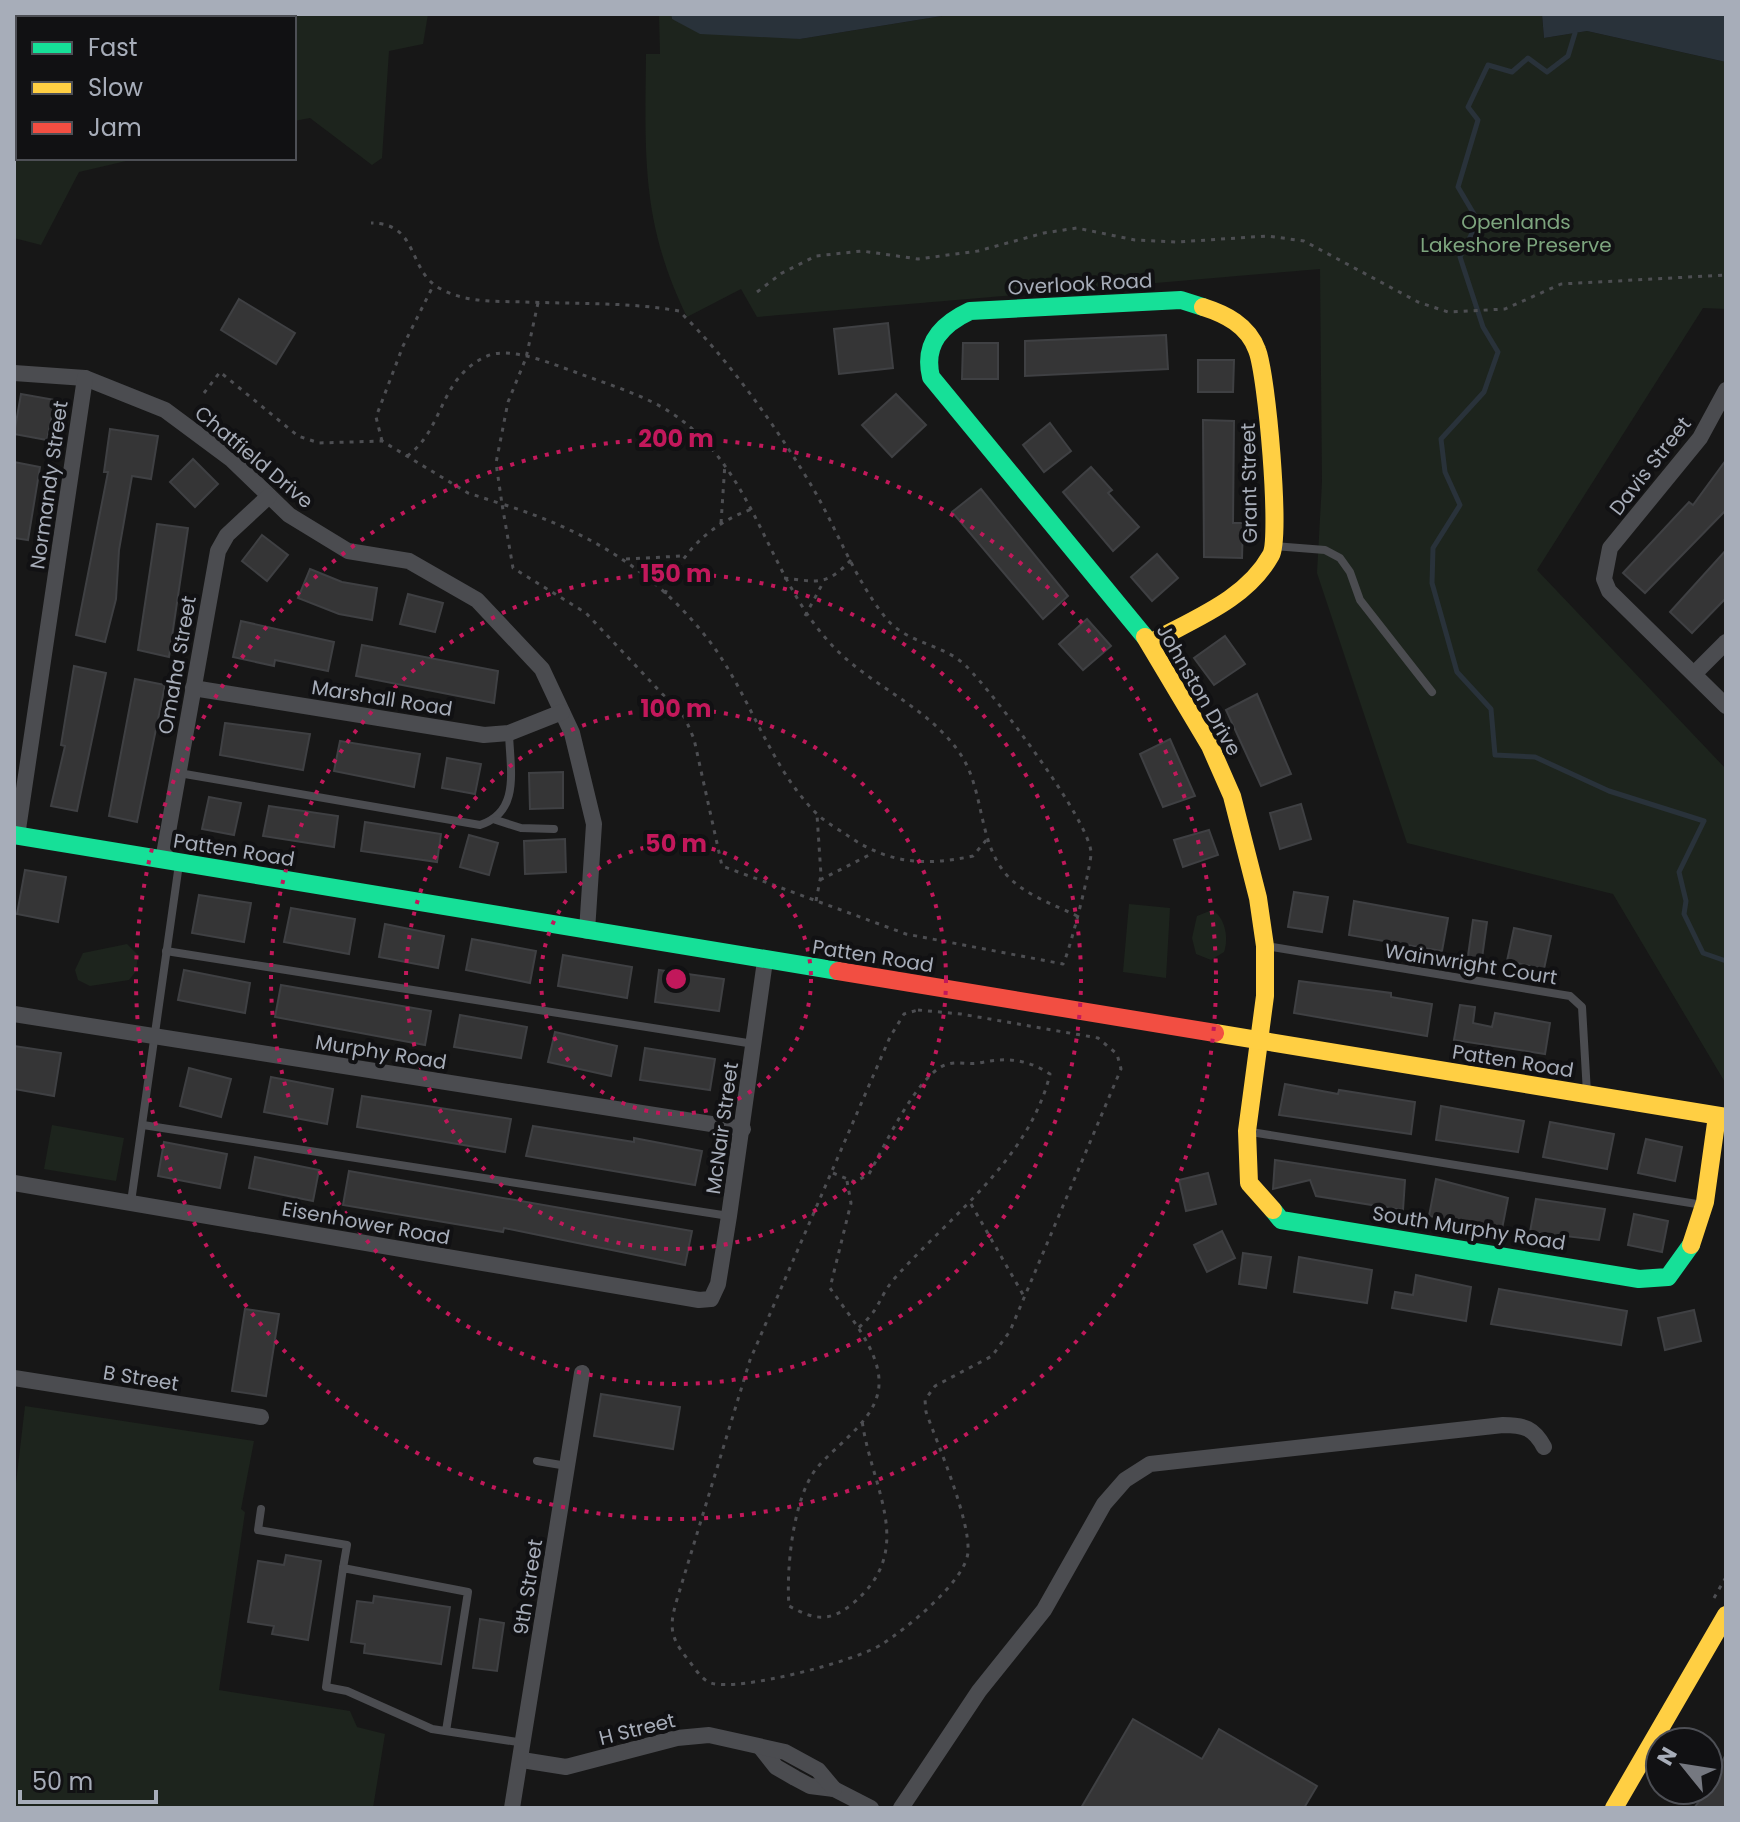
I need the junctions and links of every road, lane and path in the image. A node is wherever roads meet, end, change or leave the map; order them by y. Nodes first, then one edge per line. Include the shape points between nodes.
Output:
1 (371, 223) dead end
2 (1726, 275) edge
3 (434, 284) junction
4 (757, 292) dead end
5 (538, 303) junction
6 (1231, 316) joint
7 (937, 334) joint
8 (526, 358) junction
9 (14, 373) edge
10 (85, 378) junction
11 (1726, 390) edge
12 (204, 393) dead end
13 (382, 441) junction
14 (407, 457) junction
15 (725, 463) junction
16 (269, 496) junction
17 (502, 504) junction
18 (752, 509) junction
19 (721, 523) junction
20 (1273, 546) junction
21 (684, 556) junction
22 (626, 559) junction
23 (851, 560) junction
24 (784, 578) junction
25 (824, 581) junction
26 (665, 594) junction
27 (805, 616) junction
28 (1726, 642) edge
29 (1150, 643) junction
30 (1694, 674) junction
31 (193, 688) junction
32 (1432, 692) dead end
33 (1726, 706) edge
34 (562, 712) junction
35 (509, 733) junction
36 (178, 773) junction
37 (817, 815) junction
38 (496, 820) junction
39 (554, 829) dead end
40 (16, 835) edge
41 (988, 838) junction
42 (875, 852) junction
43 (171, 862) junction
44 (820, 880) junction
45 (816, 901) junction
46 (1077, 916) junction
47 (587, 931) junction
48 (1265, 946) junction
49 (166, 951) junction
50 (765, 961) junction
51 (14, 1014) edge
52 (153, 1036) junction
53 (1259, 1042) junction
54 (754, 1044) junction
55 (1587, 1095) junction
56 (1721, 1116) edge
57 (143, 1125) junction
58 (743, 1129) junction
59 (1247, 1131) junction
60 (833, 1173) junction
61 (847, 1181) junction
62 (14, 1183) edge
63 (970, 1202) junction
64 (131, 1203) junction
65 (1704, 1205) junction
66 (729, 1216) junction
67 (1025, 1298) junction
68 (711, 1299) joint
69 (856, 1329) junction
70 (582, 1373) dead end
71 (14, 1378) edge
72 (261, 1417) dead end
73 (862, 1420) junction
74 (1544, 1447) dead end
75 (537, 1461) dead end
76 (567, 1466) junction
77 (261, 1509) dead end
78 (343, 1568) junction
79 (1726, 1615) edge
80 (446, 1731) junction
81 (523, 1752) junction
82 (512, 1808) edge
83 (871, 1808) edge
84 (901, 1808) edge
85 (1614, 1808) edge

1 - 3 path via 382,223 410,242 420,274
2 - 4 path via 1590,280 1547,288 1505,309 1448,312 1418,302 1304,241 1268,236 1135,240 1077,228 918,259 862,251 816,256
3 - 5 path via 475,300
3 - 13 path via 376,417
5 - 8 path
5 - 23 path via 679,311 722,356 812,488
6 - 7 street, Overlook Road via 1181,300 970,311
6 - 20 street, Grant Street via 1257,348 1270,410
7 - 29 street, Johnston Drive via 928,352 931,377
8 - 14 path via 490,355 468,367 445,393 429,436
8 - 15 path via 647,399 684,422
8 - 17 path via 508,402 496,463
9 - 10 street, Chatfield Drive
10 - 16 street, Chatfield Drive via 165,410 231,459
10 - 40 street, Normandy Street
11 - 30 street, Davis Street via 1700,438 1610,548 1604,565 1609,591
12 - 13 path via 220,372 298,436 319,443
13 - 14 path
14 - 17 path via 468,493
15 - 18 path
15 - 19 path
16 - 31 street, Omaha Street via 227,535 218,551
16 - 34 street, Chatfield Drive via 289,515 348,551 409,561 477,600 542,669
17 - 22 path via 552,519
17 - 45 path via 513,568 586,613 685,718 722,866
18 - 19 path
18 - 24 path
19 - 21 path
20 - 29 street, Grant Street via 1247,589
20 - 32 lane via 1325,550 1340,558 1368,612
21 - 22 path
21 - 26 path
22 - 26 path
23 - 25 path
23 - 46 path via 887,620 910,639 967,666 1031,744 1092,853
24 - 25 path
24 - 27 path
25 - 27 path
26 - 37 path via 708,639
27 - 41 path via 863,675 935,724 961,755 979,792
28 - 30 street
29 - 48 street, Johnston Drive via 1210,746 1232,796
30 - 33 street
31 - 35 street, Marshall Road via 484,735
31 - 36 street, Omaha Street
34 - 35 street, Marshall Road
34 - 47 street, Chatfield Drive via 594,824
35 - 38 lane via 511,786 507,806
36 - 38 lane via 480,825
36 - 43 street, Omaha Street
37 - 42 path
37 - 44 path
38 - 39 lane via 521,828
40 - 43 street, Patten Road
41 - 42 path via 973,856 955,860 915,862
41 - 46 path via 1004,872 1025,890
42 - 44 path
43 - 47 street, Patten Road
43 - 49 lane
44 - 45 path
45 - 46 path via 906,934 1063,964
47 - 50 street, Patten Road
48 - 53 street, Johnston Drive
48 - 55 lane, Wainwright Court via 1570,996 1582,1007
49 - 52 lane
49 - 54 lane
50 - 53 street, Patten Road
50 - 54 street, McNair Street
51 - 52 street, Murphy Road
52 - 57 lane
52 - 58 street, Murphy Road
53 - 55 street, Patten Road
53 - 59 street, South Murphy Road
54 - 58 street, McNair Street
55 - 56 street, Patten Road
56 - 65 street, South Murphy Road
57 - 64 lane
57 - 66 lane
58 - 66 street, McNair Street
59 - 65 lane
59 - 65 street, South Murphy Road via 1249,1183 1281,1220 1639,1279 1668,1277 1682,1264
60 - 61 path
60 - 67 path via 904,1014 961,1014 1098,1038 1117,1054 1121,1069
60 - 67 path via 750,1360 669,1627 673,1641 702,1677 712,1683 758,1683 881,1646 954,1583 968,1553 925,1400 935,1386 992,1356
61 - 63 path via 869,1174 928,1076 948,1063 970,1065 1006,1057 1038,1066 1050,1074 1044,1098 1023,1136
61 - 69 path via 851,1203 830,1288
62 - 64 street, Eisenhower Road
63 - 67 path
63 - 69 path via 891,1283 876,1313
64 - 68 street, Eisenhower Road
66 - 68 street, McNair Street
69 - 73 path via 879,1381
70 - 76 street, 9th Street
71 - 72 street, B Street
73 - 73 path via 816,1470 799,1500 789,1606 819,1619 838,1615 862,1596 882,1566 889,1536
74 - 84 street via 1536,1432 1523,1425 1503,1425 1150,1464 1125,1480 1104,1504 1044,1610 979,1691
75 - 76 lane
76 - 81 street, 9th Street
77 - 78 lane via 258,1530 347,1545
78 - 80 lane via 326,1687
78 - 80 lane via 468,1592
79 - 85 street
80 - 81 lane
81 - 82 street, 9th Street
81 - 83 street, H Street via 566,1767 677,1738 709,1735 761,1748 786,1773

